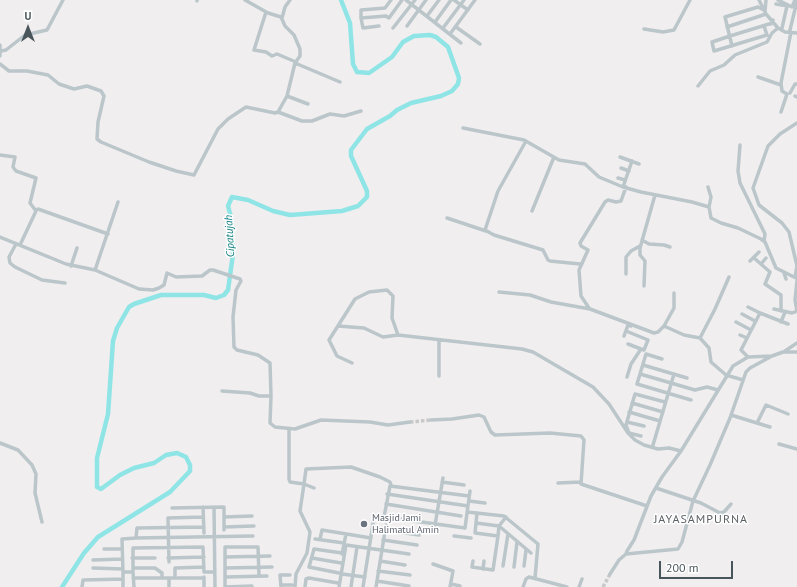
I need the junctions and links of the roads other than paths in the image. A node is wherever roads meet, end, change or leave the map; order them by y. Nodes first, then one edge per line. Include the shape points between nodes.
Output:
1 (63, 0) edge
2 (245, 0) edge
3 (290, 0) edge
4 (391, 0) edge
5 (402, 0) edge
6 (406, 0) edge
7 (415, 0) edge
8 (426, 0) edge
9 (439, 0) edge
10 (451, 0) edge
11 (454, 0) edge
12 (464, 0) edge
13 (476, 0) edge
14 (690, 0) edge
15 (759, 0) edge
16 (766, 0) edge
17 (796, 0) edge
18 (411, 4) junction
19 (460, 4) junction
20 (777, 4) edge
21 (787, 6) junction
22 (794, 7) junction
23 (419, 10) junction
24 (468, 10) junction
25 (266, 12) junction
26 (765, 12) junction
27 (427, 16) junction
28 (282, 18) junction
29 (361, 18) junction
30 (773, 20) junction
31 (435, 22) junction
32 (379, 26) dead end
33 (407, 26) dead end
34 (764, 26) junction
35 (456, 27) junction
36 (727, 27) junction
37 (393, 28) dead end
38 (443, 28) junction
39 (780, 28) junction
40 (644, 29) dead end
41 (791, 31) junction
42 (797, 33) edge
43 (450, 34) junction
44 (730, 36) junction
45 (462, 43) dead end
46 (0, 44) edge
47 (480, 44) dead end
48 (732, 46) junction
49 (1, 52) junction
50 (0, 56) edge
51 (296, 62) junction
52 (0, 64) edge
53 (758, 77) dead end
54 (340, 82) dead end
55 (797, 84) edge
56 (781, 85) junction
57 (698, 86) dead end
58 (790, 93) dead end
59 (287, 96) junction
60 (308, 104) dead end
61 (362, 111) dead end
62 (278, 112) junction
63 (781, 112) dead end
64 (797, 123) edge
65 (463, 128) dead end
66 (526, 140) junction
67 (740, 145) dead end
68 (0, 155) edge
69 (620, 157) dead end
70 (554, 158) junction
71 (632, 162) junction
72 (639, 164) dead end
73 (621, 168) dead end
74 (629, 171) junction
75 (618, 178) dead end
76 (625, 180) junction
77 (624, 187) junction
78 (708, 187) dead end
79 (655, 195) junction
80 (118, 202) dead end
81 (709, 208) junction
82 (36, 210) junction
83 (532, 211) dead end
84 (447, 218) dead end
85 (486, 231) junction
86 (108, 234) junction
87 (0, 237) edge
88 (642, 240) junction
89 (764, 241) junction
90 (16, 244) junction
91 (20, 245) junction
92 (640, 246) junction
93 (670, 247) dead end
94 (77, 248) dead end
95 (759, 252) dead end
96 (754, 258) junction
97 (766, 258) dead end
98 (750, 262) dead end
99 (580, 264) junction
100 (761, 264) junction
101 (71, 266) junction
102 (95, 270) junction
103 (784, 273) junction
104 (626, 274) dead end
105 (729, 277) dead end
106 (786, 279) dead end
107 (796, 279) edge
108 (65, 282) dead end
109 (644, 286) dead end
110 (499, 292) dead end
111 (674, 293) dead end
112 (748, 307) dead end
113 (590, 309) junction
114 (774, 309) dead end
115 (783, 311) junction
116 (797, 311) edge
117 (760, 313) junction
118 (742, 314) dead end
119 (755, 321) junction
120 (736, 322) dead end
121 (781, 322) junction
122 (788, 324) dead end
123 (338, 326) junction
124 (664, 326) junction
125 (751, 330) junction
126 (626, 331) junction
127 (651, 333) dead end
128 (398, 335) junction
129 (740, 335) dead end
130 (624, 336) dead end
131 (700, 338) junction
132 (747, 338) junction
133 (438, 340) junction
134 (797, 343) edge
135 (628, 344) dead end
136 (644, 351) junction
137 (783, 352) junction
138 (797, 352) edge
139 (772, 356) junction
140 (662, 358) dead end
141 (748, 358) junction
142 (352, 363) dead end
143 (643, 365) junction
144 (640, 374) junction
145 (674, 374) junction
146 (726, 375) junction
147 (439, 376) dead end
148 (628, 377) dead end
149 (687, 378) dead end
150 (743, 380) junction
151 (671, 383) junction
152 (716, 390) junction
153 (222, 391) dead end
154 (668, 393) junction
155 (271, 396) junction
156 (690, 400) dead end
157 (665, 402) junction
158 (632, 403) junction
159 (629, 412) junction
160 (663, 412) junction
161 (788, 414) dead end
162 (731, 415) junction
163 (431, 420) tunnel mouth
164 (660, 421) junction
165 (410, 422) tunnel mouth
166 (627, 422) junction
167 (757, 423) junction
168 (644, 426) dead end
169 (770, 427) dead end
170 (289, 429) junction
171 (641, 436) dead end
172 (0, 443) edge
173 (779, 444) dead end
174 (653, 445) dead end
175 (797, 449) edge
176 (681, 451) junction
177 (580, 482) junction
178 (558, 483) dead end
179 (304, 484) junction
180 (391, 485) junction
181 (464, 485) dead end
182 (314, 488) dead end
183 (656, 488) junction
184 (470, 491) dead end
185 (440, 492) junction
186 (388, 494) junction
187 (469, 496) junction
188 (693, 500) junction
189 (469, 501) junction
190 (439, 502) junction
191 (485, 503) dead end
192 (386, 504) junction
193 (731, 504) dead end
194 (468, 506) junction
195 (647, 506) junction
196 (203, 507) junction
197 (214, 507) junction
198 (172, 508) dead end
199 (437, 512) junction
200 (467, 512) junction
201 (477, 513) junction
202 (252, 516) dead end
203 (462, 516) dead end
204 (203, 517) junction
205 (224, 517) junction
206 (384, 517) junction
207 (506, 517) junction
208 (42, 522) dead end
209 (476, 523) junction
210 (435, 524) junction
211 (386, 525) dead end
212 (254, 526) dead end
213 (499, 526) junction
214 (204, 527) junction
215 (168, 528) junction
216 (464, 528) junction
217 (385, 530) junction
218 (204, 533) dead end
219 (347, 534) junction
220 (508, 534) junction
221 (419, 535) dead end
222 (253, 536) dead end
223 (454, 536) dead end
224 (498, 536) junction
225 (214, 537) junction
226 (463, 537) junction
227 (136, 538) junction
228 (168, 538) junction
229 (371, 538) junction
230 (471, 538) dead end
231 (383, 540) junction
232 (517, 542) junction
233 (344, 543) junction
234 (417, 545) dead end
235 (357, 547) junction
236 (168, 548) junction
237 (369, 548) junction
238 (104, 549) dead end
239 (122, 549) junction
240 (382, 550) junction
241 (526, 550) junction
242 (342, 553) junction
243 (409, 554) dead end
244 (531, 554) dead end
245 (626, 554) junction
246 (259, 556) junction
247 (270, 556) dead end
248 (204, 557) junction
249 (225, 557) junction
250 (132, 558) junction
251 (154, 558) dead end
252 (312, 558) junction
253 (122, 559) junction
254 (93, 560) dead end
255 (380, 561) junction
256 (474, 561) dead end
257 (484, 561) dead end
258 (341, 563) junction
259 (433, 564) dead end
260 (405, 565) dead end
261 (503, 566) dead end
262 (524, 566) dead end
263 (204, 567) junction
264 (259, 567) junction
265 (272, 567) dead end
266 (514, 567) dead end
267 (93, 568) dead end
268 (225, 568) junction
269 (483, 569) junction
270 (123, 570) junction
271 (133, 570) junction
272 (378, 571) junction
273 (204, 572) junction
274 (215, 572) junction
275 (340, 573) junction
276 (610, 574) tunnel mouth
277 (290, 575) dead end
278 (352, 575) junction
279 (410, 575) dead end
280 (259, 576) junction
281 (267, 576) dead end
282 (225, 577) junction
283 (253, 577) junction
284 (365, 577) junction
285 (533, 577) junction
286 (133, 578) junction
287 (162, 578) junction
288 (169, 578) junction
289 (175, 578) junction
290 (204, 578) junction
291 (123, 579) junction
292 (582, 579) dead end
293 (377, 581) junction
294 (281, 586) edge
295 (293, 586) edge
296 (338, 586) edge
297 (408, 586) dead end
298 (451, 586) edge
299 (460, 586) edge
300 (82, 587) edge
301 (123, 587) edge
302 (134, 587) edge
303 (169, 587) edge
304 (204, 587) edge
305 (215, 587) edge
306 (225, 587) edge
307 (252, 587) edge
308 (305, 587) edge
309 (351, 587) edge
310 (363, 587) edge
311 (376, 587) edge
312 (523, 587) edge
313 (567, 587) edge
314 (579, 587) edge

1 - 49 street via 47,30 25,35
2 - 25 street
3 - 28 street
4 - 29 street via 385,8 361,10
5 - 29 street via 389,18
6 - 18 street
7 - 18 street
8 - 23 street
9 - 27 street
10 - 31 street
11 - 19 street
12 - 19 street
13 - 24 street
14 - 40 street via 674,30 663,32
15 - 26 street
16 - 26 street
17 - 22 street
18 - 23 street
18 - 37 street
19 - 24 street
19 - 38 street
20 - 21 street
20 - 22 street
21 - 22 street
21 - 39 street
22 - 41 street
23 - 27 street
23 - 33 street
24 - 35 street
25 - 28 street
25 - 51 street via 254,50 267,52 272,56 277,54
26 - 30 street
26 - 36 street
26 - 36 street via 758,7 725,17
27 - 31 street
28 - 51 street via 285,26 294,35 300,50
29 - 32 street via 363,28
30 - 34 street via 771,24
30 - 39 street
31 - 38 street
34 - 44 street
34 - 48 street via 767,35
35 - 43 street
35 - 47 street
36 - 44 street
38 - 43 street
39 - 41 street via 785,32
39 - 57 street via 772,33 767,42 735,55 724,65 710,71
41 - 42 street
41 - 56 street
43 - 45 street
44 - 48 street
44 - 48 street via 712,42 714,51
46 - 49 street
49 - 50 street
51 - 54 street
51 - 59 street
52 - 62 street via 9,71 27,70 48,75 59,84 74,89 87,86 101,91 104,96 97,139 150,162 191,175 196,173 220,127 243,108
53 - 56 street
55 - 58 street
56 - 63 street via 782,91 787,94
59 - 60 street
59 - 62 street
61 - 62 street via 344,116 330,114 307,121
64 - 107 street via 768,146 753,188 759,205 782,223 789,232 797,266
65 - 66 street
66 - 70 street
66 - 85 street via 498,191
67 - 89 street via 740,183 764,231
68 - 82 street via 15,158 13,167 16,171 36,176 30,203
69 - 71 street
70 - 77 street via 584,164 599,177
70 - 83 street
71 - 72 street
71 - 74 street
73 - 74 street
74 - 76 street
75 - 76 street
76 - 77 street
77 - 79 street
77 - 99 street via 621,201 607,200 596,215 580,243 588,250
78 - 81 street via 711,197
79 - 81 street
79 - 88 street
80 - 86 street
81 - 89 street via 710,217 718,222 748,232
82 - 86 street
82 - 91 street
84 - 85 street
85 - 99 street via 515,243 543,250 550,261
86 - 102 street
87 - 90 street
88 - 92 street
88 - 93 street via 649,244
89 - 103 street via 776,268
90 - 91 street
90 - 108 street via 9,257 10,263 15,267 42,280
91 - 101 street
92 - 104 street via 626,257
92 - 109 street via 640,255 644,261
94 - 101 street
95 - 96 street
96 - 98 street
96 - 100 street
97 - 100 street
99 - 113 street via 578,270 581,296
100 - 115 street via 770,272 765,284 781,295
101 - 102 street
102 - 155 street via 134,288 153,290 164,285 167,273 175,277 203,276 210,270 238,278 241,281 236,290 232,321 234,347 258,355 270,363
103 - 106 street
103 - 107 street
105 - 131 street
107 - 116 street via 794,300
110 - 113 street via 530,295 551,302
111 - 124 street via 674,308
112 - 117 street
113 - 124 street via 654,333
114 - 115 street
115 - 116 street
115 - 121 street
117 - 119 street
117 - 121 street
118 - 119 street
119 - 125 street
120 - 125 street
121 - 122 street
123 - 128 street via 364,328 383,337
123 - 128 street via 355,299 369,292 387,290 393,296 392,318
123 - 142 street via 329,340 330,343 338,357
124 - 131 street via 684,335
125 - 132 street
126 - 127 street via 628,325
126 - 130 street
126 - 136 street via 648,340
128 - 133 street
129 - 132 street
131 - 146 street via 709,348 711,362
132 - 141 street via 741,350
133 - 147 street
133 - 176 street via 533,352 593,387 635,440 658,449
134 - 137 street
135 - 136 street
136 - 140 street
136 - 143 street
136 - 148 street via 631,364
137 - 138 street
137 - 139 street
139 - 141 street
139 - 150 street via 747,370
141 - 146 street via 736,363
143 - 144 street
143 - 145 street
144 - 151 street
144 - 154 street via 637,384
145 - 149 street
145 - 151 street
146 - 150 street
146 - 152 street
150 - 162 street
151 - 152 street via 695,390
151 - 154 street
152 - 176 street
153 - 155 street
154 - 156 street
154 - 157 street
155 - 170 street via 270,425
157 - 158 street via 635,394
157 - 160 street
158 - 159 street
158 - 160 street
159 - 164 street
159 - 166 street
160 - 164 street
161 - 167 street via 766,405
162 - 167 street
162 - 188 street
163 - 177 street via 479,415 484,417 495,435 550,433 581,436 584,440
164 - 174 street
165 - 170 street via 388,425 321,420 300,428
166 - 168 street
166 - 171 street via 629,433
167 - 169 street
170 - 179 street via 289,479 290,482
172 - 208 street via 18,450 32,465 36,474 35,493
173 - 175 street
176 - 183 street
177 - 178 street
177 - 195 street via 583,486
179 - 180 street via 306,469 350,467 380,477
179 - 182 street
179 - 295 street via 300,511 310,532 308,552 296,574
180 - 185 street
180 - 186 street
181 - 185 street via 442,480
183 - 188 street
183 - 195 street
184 - 187 street
185 - 187 street
185 - 190 street
186 - 190 street
186 - 192 street
187 - 189 street
188 - 193 street via 720,513
188 - 245 street via 678,549
189 - 191 street
189 - 194 street
190 - 194 street
190 - 199 street
192 - 199 street
192 - 206 street
194 - 200 street
195 - 245 street
196 - 197 street
196 - 198 street
196 - 204 street
197 - 205 street via 224,507
197 - 225 street
199 - 203 street
199 - 210 street
200 - 201 street
200 - 216 street
201 - 207 street
201 - 209 street
202 - 205 street
204 - 214 street
204 - 215 street via 169,518
205 - 212 street via 224,528
206 - 210 street
206 - 229 street via 374,517
207 - 213 street
207 - 285 street via 538,544
209 - 213 street
209 - 224 street via 474,533
210 - 216 street
211 - 217 street
213 - 220 street
213 - 224 street
214 - 215 street
214 - 218 street
215 - 227 street via 137,528
215 - 228 street
216 - 226 street
217 - 221 street
217 - 231 street
219 - 229 street
219 - 233 street
219 - 233 street via 322,530 318,539
220 - 232 street
220 - 261 street
222 - 225 street
223 - 226 street
224 - 269 street via 493,570
225 - 228 street
225 - 274 street
226 - 230 street
227 - 228 street
227 - 239 street via 122,538
228 - 236 street
229 - 237 street
231 - 234 street
231 - 240 street
232 - 241 street
232 - 266 street
233 - 242 street
235 - 237 street
235 - 275 street via 346,545
235 - 278 street
236 - 248 street via 204,545
236 - 248 street via 168,560
236 - 250 street via 132,547
237 - 240 street
237 - 284 street
238 - 239 street
239 - 253 street
240 - 243 street
240 - 255 street
241 - 244 street
241 - 262 street
242 - 252 street via 315,549
242 - 258 street
245 - 276 street
246 - 247 street
246 - 249 street
246 - 249 street via 257,546 225,547
246 - 264 street
248 - 263 street
249 - 268 street
250 - 251 street
250 - 271 street
252 - 258 street
252 - 275 street via 309,568
253 - 254 street
253 - 270 street
255 - 260 street
255 - 272 street
256 - 269 street via 472,567
257 - 269 street
258 - 275 street
259 - 298 street via 453,571
263 - 273 street
263 - 289 street via 176,567
264 - 265 street
264 - 268 street
264 - 280 street
267 - 270 street
268 - 282 street
270 - 271 street
270 - 291 street
271 - 286 street
271 - 287 street via 155,568 162,573
272 - 279 street
272 - 293 street
273 - 274 street
273 - 290 street
274 - 305 street
275 - 278 street
275 - 296 street
277 - 294 street via 280,575
278 - 284 street
278 - 309 street
280 - 281 street
280 - 283 street
282 - 283 street
282 - 306 street
283 - 307 street
284 - 310 street
285 - 312 street via 526,579
285 - 313 street
286 - 287 street
286 - 302 street
287 - 288 street
288 - 289 street
288 - 303 street
289 - 290 street
290 - 304 street
291 - 300 street via 83,580
291 - 301 street
292 - 314 street
293 - 297 street
293 - 311 street
294 - 295 street
296 - 308 street via 309,578 306,579
298 - 299 street
306 - 307 street

